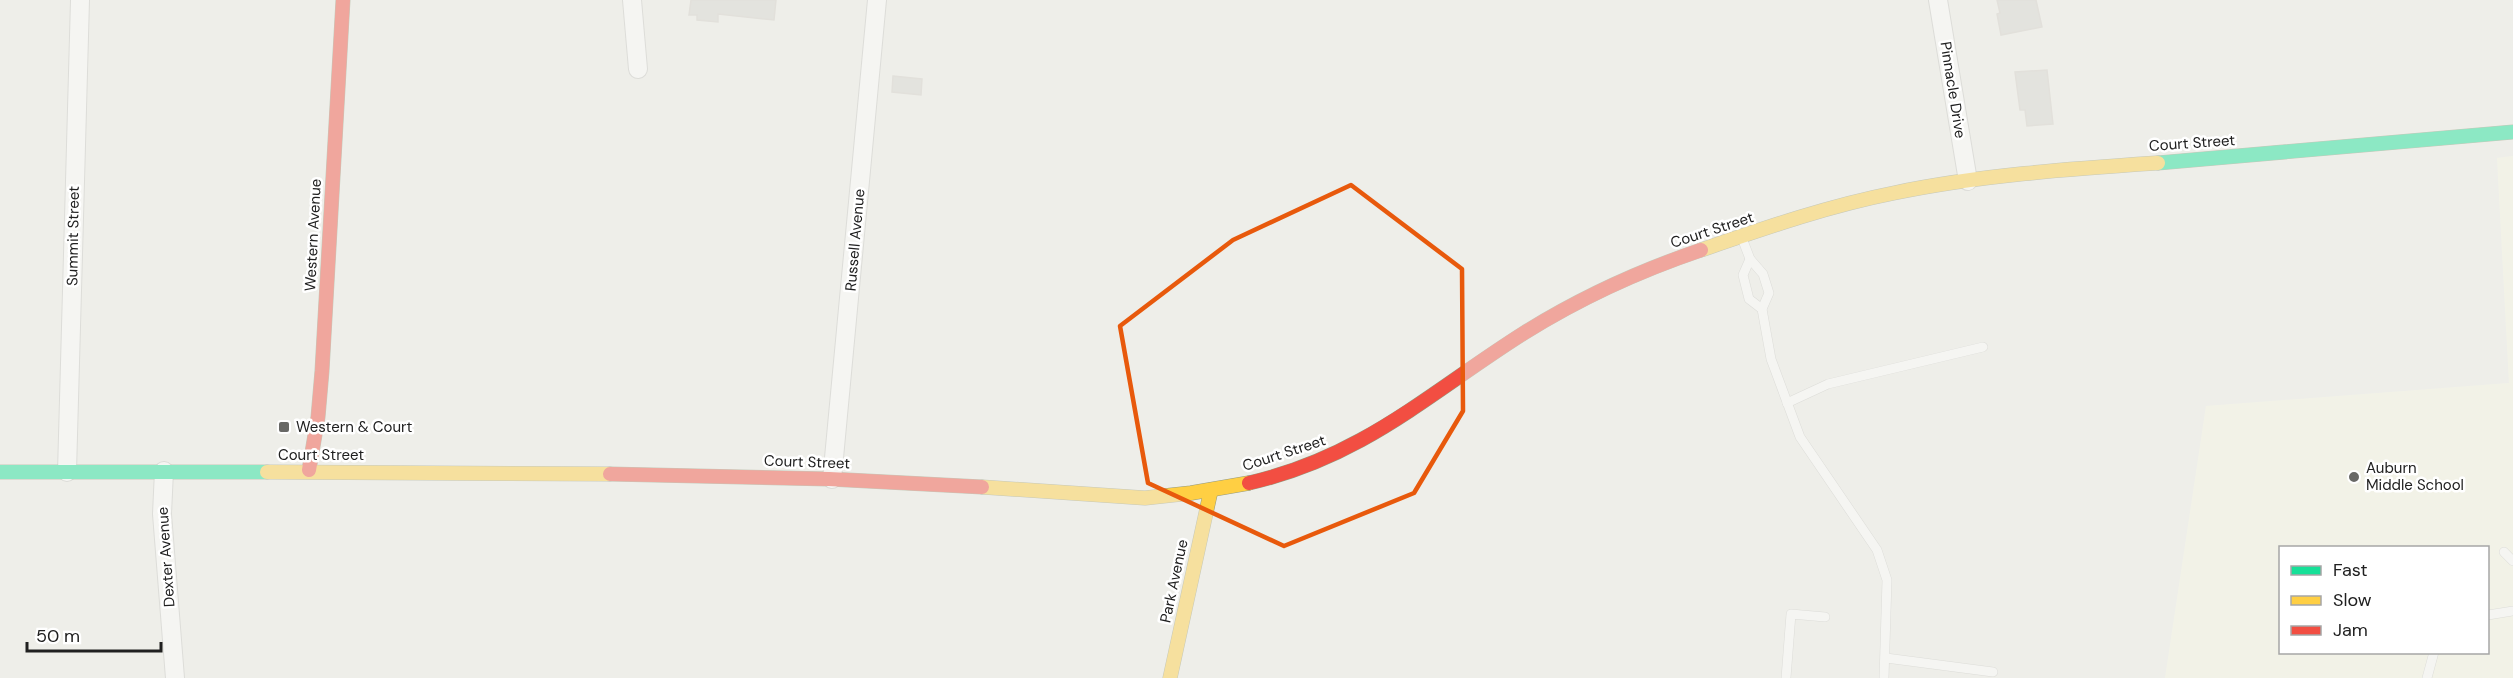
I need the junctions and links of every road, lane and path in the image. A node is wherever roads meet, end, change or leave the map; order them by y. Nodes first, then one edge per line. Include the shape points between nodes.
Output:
1 (80, 0) edge
2 (343, 0) edge
3 (632, 0) edge
4 (877, 0) edge
5 (1938, 0) edge
6 (638, 69) dead end
7 (2513, 132) edge
8 (1968, 181) junction
9 (1742, 237) junction
10 (1750, 259) junction
11 (1762, 309) junction
12 (1983, 347) dead end
13 (1787, 403) junction
14 (309, 470) junction
15 (164, 471) junction
16 (0, 472) edge
17 (67, 472) junction
18 (832, 479) junction
19 (1211, 490) junction
20 (2504, 552) dead end
21 (2513, 561) edge
22 (2513, 611) edge
23 (2489, 615) edge
24 (1825, 617) dead end
25 (2433, 654) edge
26 (1886, 658) junction
27 (1993, 672) dead end
28 (175, 678) edge
29 (1170, 678) edge
30 (1786, 678) edge
31 (1884, 678) edge
32 (2427, 678) edge

1 - 17 street, Summit Street
2 - 14 main road, Western Avenue via 322,371
3 - 6 street
4 - 18 street, Russell Avenue
5 - 8 street, Pinnacle Drive
7 - 8 main road, Court Street
8 - 9 main road, Court Street via 1859,200
9 - 10 lane
9 - 19 main road, Court Street via 1669,261 1572,304 1384,427 1330,457
10 - 11 lane via 1763,274 1769,293
10 - 11 lane via 1743,275 1749,299
11 - 13 lane via 1771,359
12 - 13 lane via 1828,384
13 - 26 lane via 1800,437 1878,550 1887,580
14 - 15 main road, Court Street
14 - 18 main road, Court Street
15 - 17 main road, Court Street
15 - 28 street, Dexter Avenue via 162,514
16 - 17 main road, Court Street
18 - 19 main road, Court Street via 1145,498
19 - 29 main road, Park Avenue
20 - 21 lane
22 - 23 lane
24 - 30 lane via 1791,614
25 - 32 lane
26 - 27 lane
26 - 31 lane

